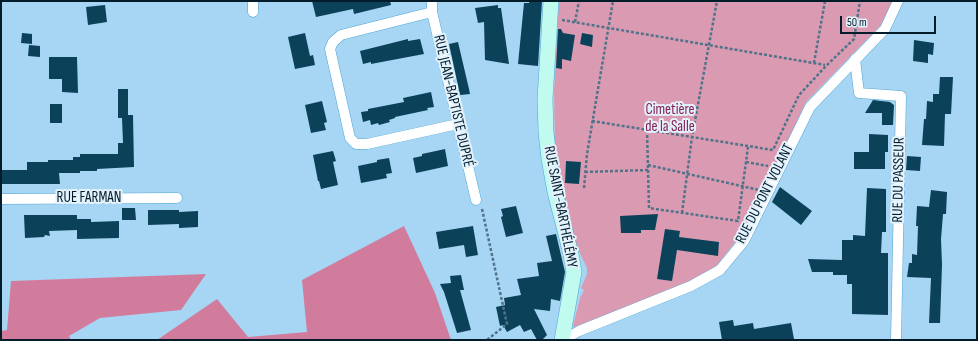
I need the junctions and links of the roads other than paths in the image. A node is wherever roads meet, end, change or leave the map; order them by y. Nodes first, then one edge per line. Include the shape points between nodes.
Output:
1 (253, 1) edge
2 (432, 1) edge
3 (551, 1) edge
4 (898, 1) edge
5 (253, 12) dead end
6 (432, 12) junction
7 (855, 59) junction
8 (458, 124) junction
9 (178, 198) dead end
10 (1, 199) edge
11 (476, 200) road end
12 (563, 340) edge
13 (896, 340) edge

1 - 5 street
2 - 6 street, RUE JEAN-BAPTISTE DUPRÉ
3 - 12 street, RUE SAINT-BARTHÉLÉMY via 545,99 546,132 555,192 574,272
4 - 7 street, RUE DU PONT VOLANT via 885,29
6 - 8 street, RUE JEAN-BAPTISTE DUPRÉ
6 - 8 street via 341,35 333,42 330,49 350,138 356,144 367,144
7 - 12 street, RUE DU PONT VOLANT via 810,107 744,240 720,270 691,286 579,331
7 - 13 street, RUE DU PASSEUR via 859,93 901,96
8 - 11 street, RUE JEAN-BAPTISTE DUPRÉ
9 - 10 street, RUE FARMAN

